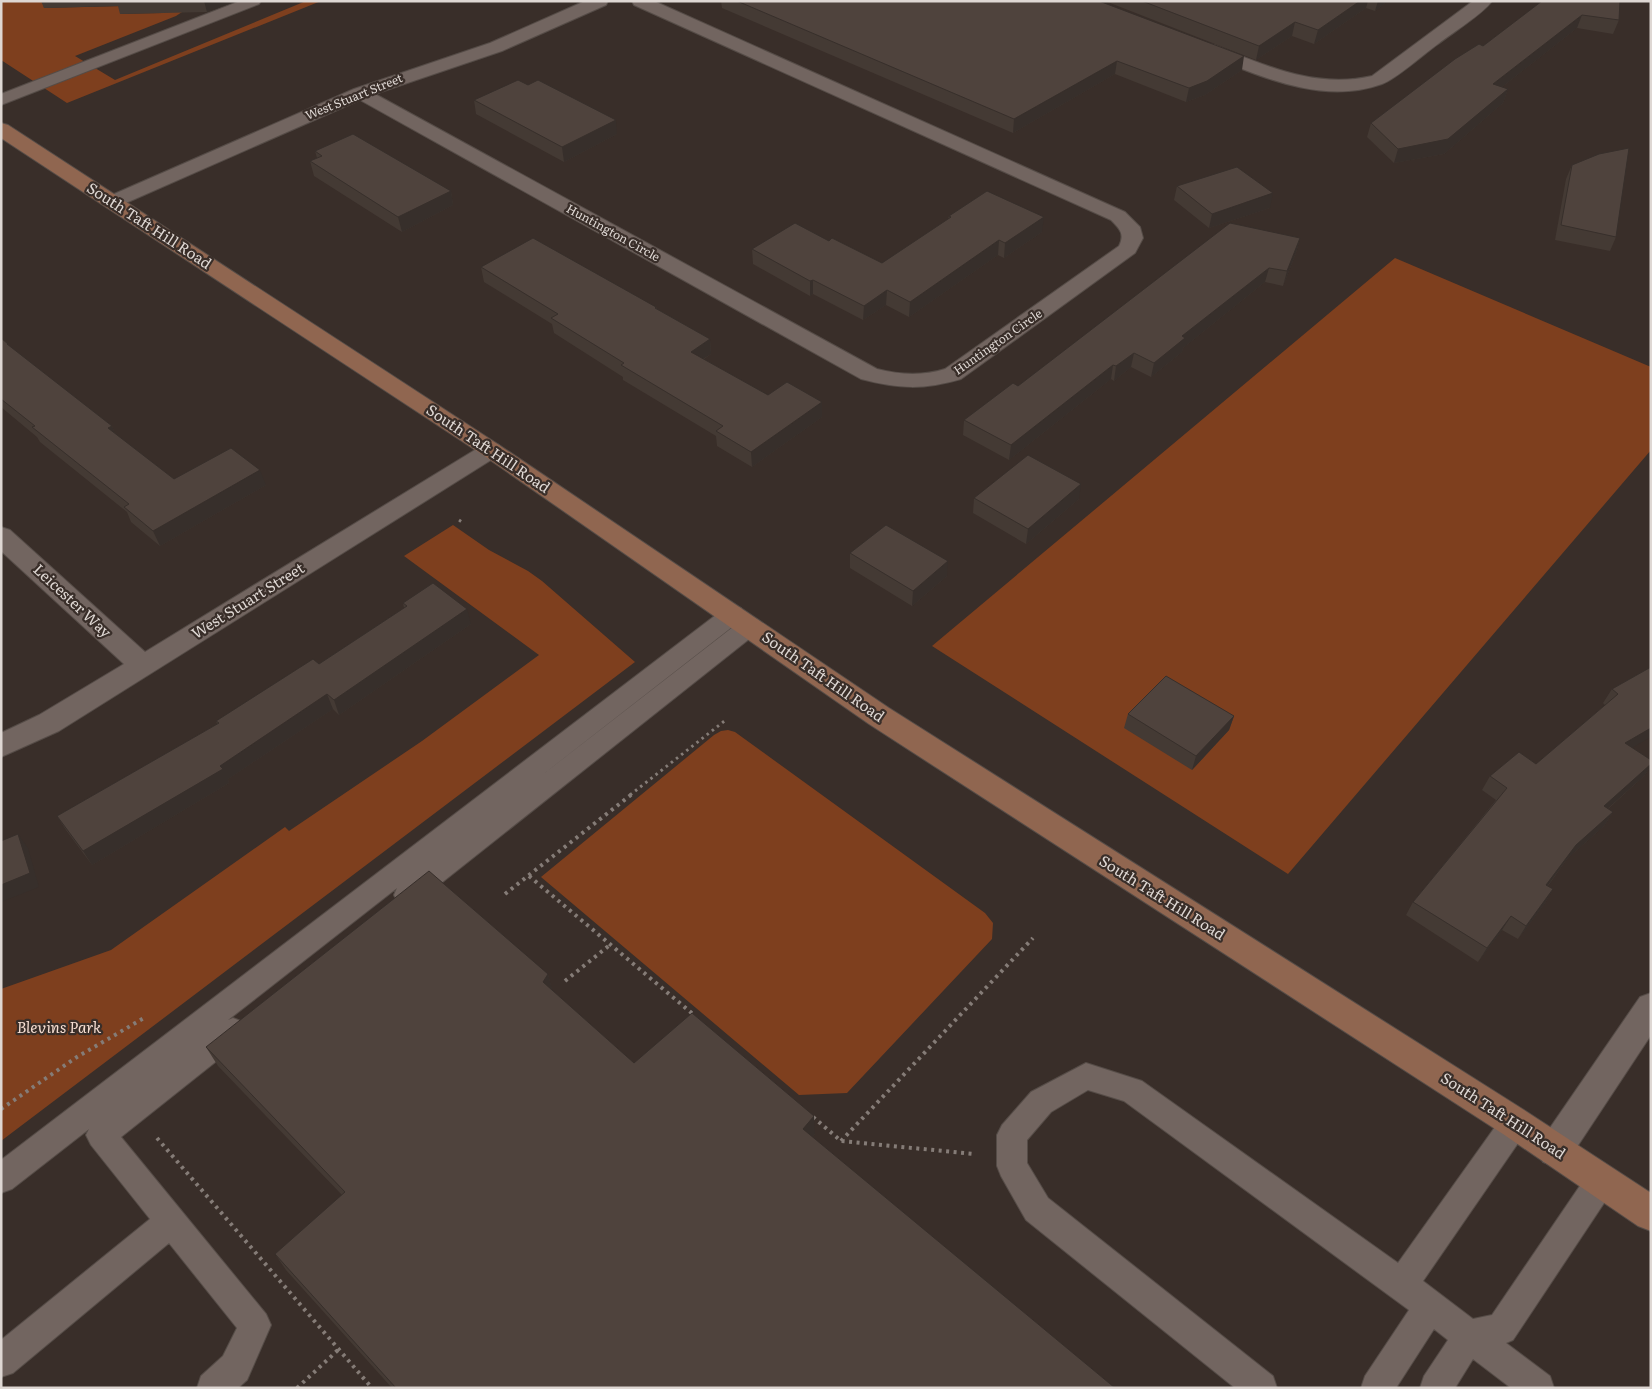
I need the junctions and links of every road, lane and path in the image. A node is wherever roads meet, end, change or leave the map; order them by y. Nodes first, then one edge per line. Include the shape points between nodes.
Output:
1 (213, 1) edge
2 (254, 1) edge
3 (600, 1) edge
4 (640, 1) edge
5 (1484, 1) edge
6 (209, 19) junction
7 (1193, 43) edge
8 (360, 93) junction
9 (1, 100) edge
10 (1, 129) edge
11 (112, 202) junction
12 (491, 450) junction
13 (1, 536) edge
14 (741, 620) junction
15 (143, 666) junction
16 (727, 719) dead end
17 (1, 746) edge
18 (529, 876) junction
19 (504, 894) dead end
20 (1033, 938) dead end
21 (611, 944) junction
22 (565, 981) dead end
23 (1651, 1007) edge
24 (700, 1020) edge
25 (811, 1115) edge
26 (1515, 1123) junction
27 (153, 1133) dead end
28 (841, 1141) junction
29 (1555, 1150) junction
30 (1012, 1158) junction
31 (1, 1180) edge
32 (1601, 1181) junction
33 (1651, 1214) edge
34 (171, 1221) junction
35 (1402, 1285) junction
36 (1431, 1306) junction
37 (1469, 1336) junction
38 (338, 1350) junction
39 (1, 1361) edge
40 (213, 1388) edge
41 (297, 1388) edge
42 (372, 1388) edge
43 (1261, 1388) edge
44 (1377, 1388) edge
45 (1436, 1388) edge
46 (1538, 1388) edge

1 - 6 lane
2 - 6 lane
3 - 8 street, West Stuart Street via 496,47
4 - 8 street, Huntington Circle via 1118,216 1130,226 1133,238 1128,249 953,374 933,381 889,380 869,374
5 - 7 street via 1378,80 1342,88 1298,82
6 - 9 lane
8 - 11 street, West Stuart Street
10 - 11 main road, South Taft Hill Road
11 - 12 main road, South Taft Hill Road
12 - 14 main road, South Taft Hill Road
12 - 15 street, West Stuart Street
13 - 15 street, Leicester Way
14 - 26 main road, South Taft Hill Road via 879,716
14 - 31 lane
14 - 34 lane via 101,1135
15 - 17 street, West Stuart Street via 48,723
16 - 18 path
18 - 19 path
18 - 21 path
20 - 28 path
21 - 22 path
21 - 24 path
23 - 29 street
25 - 28 path
26 - 29 main road, South Taft Hill Road
26 - 35 lane
27 - 38 path
28 - 30 path
29 - 32 main road, South Taft Hill Road
30 - 35 lane via 1012,1135 1041,1102 1086,1076 1132,1090
30 - 43 lane via 1012,1166 1037,1209
32 - 33 main road, South Taft Hill Road
32 - 37 lane via 1502,1329
34 - 39 lane
34 - 40 lane via 255,1325 235,1368
35 - 36 lane
36 - 37 lane
36 - 44 lane
37 - 45 lane
37 - 46 lane
38 - 41 path
38 - 42 path

